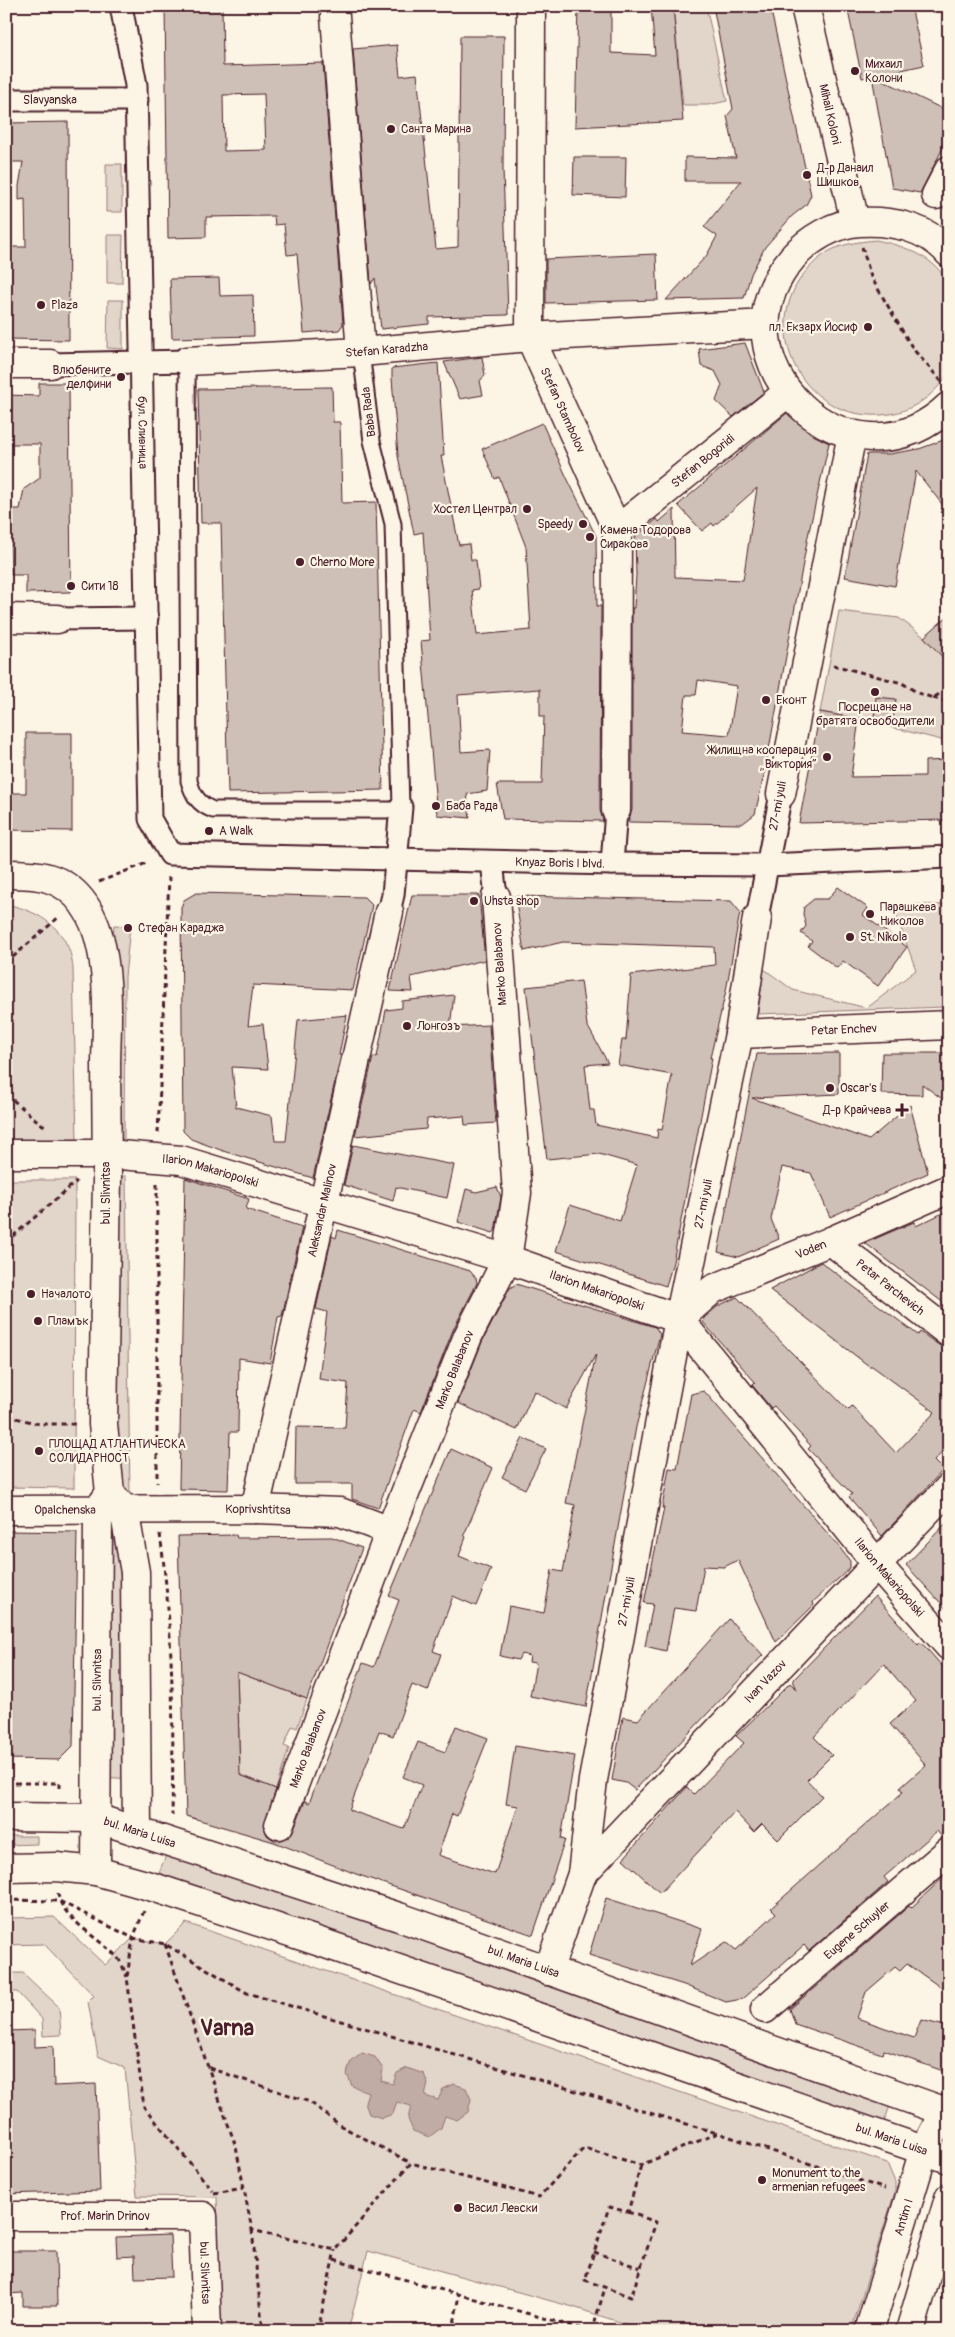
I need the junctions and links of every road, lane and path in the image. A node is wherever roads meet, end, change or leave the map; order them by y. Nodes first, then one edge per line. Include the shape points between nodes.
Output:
1 (121, 6) edge
2 (531, 6) edge
3 (805, 6) edge
4 (335, 16) dead end
5 (6, 100) edge
6 (136, 100) junction
7 (949, 170) edge
8 (936, 194) dead end
9 (855, 222) junction
10 (949, 252) edge
11 (766, 324) junction
12 (530, 337) junction
13 (362, 352) junction
14 (187, 361) junction
15 (6, 364) edge
16 (50, 364) joint
17 (142, 364) junction
18 (787, 392) junction
19 (946, 394) edge
20 (852, 434) junction
21 (617, 530) junction
22 (6, 618) edge
23 (147, 618) junction
24 (57, 619) joint
25 (808, 659) junction
26 (949, 684) edge
27 (933, 698) junction
28 (949, 702) edge
29 (781, 794) joint
30 (401, 807) junction
31 (616, 810) joint
32 (170, 854) junction
33 (949, 857) edge
34 (396, 858) junction
35 (492, 862) junction
36 (612, 864) junction
37 (767, 864) junction
38 (6, 874) edge
39 (496, 897) joint
40 (389, 912) joint
41 (757, 918) joint
42 (949, 1026) edge
43 (739, 1034) junction
44 (6, 1154) edge
45 (156, 1157) junction
46 (107, 1165) junction
47 (949, 1189) edge
48 (325, 1202) junction
49 (831, 1241) junction
50 (6, 1242) edge
51 (507, 1259) junction
52 (6, 1282) edge
53 (6, 1296) edge
54 (679, 1320) junction
55 (949, 1333) edge
56 (6, 1377) edge
57 (12, 1417) junction
58 (6, 1418) edge
59 (103, 1424) junction
60 (949, 1488) edge
61 (111, 1504) junction
62 (255, 1509) junction
63 (6, 1510) edge
64 (157, 1510) junction
65 (390, 1531) junction
66 (876, 1563) junction
67 (949, 1646) edge
68 (6, 1783) edge
69 (60, 1783) dead end
70 (6, 1817) edge
71 (96, 1818) junction
72 (280, 1825) dead end
73 (137, 1831) junction
74 (171, 1843) junction
75 (949, 1851) edge
76 (6, 1868) edge
77 (96, 1871) junction
78 (582, 1874) junction
79 (6, 1900) edge
80 (59, 1900) junction
81 (134, 1938) junction
82 (166, 1944) junction
83 (548, 1971) junction
84 (128, 1977) junction
85 (765, 2009) dead end
86 (209, 2068) junction
87 (948, 2111) edge
88 (718, 2133) junction
89 (936, 2154) edge
90 (411, 2163) junction
91 (641, 2165) junction
92 (910, 2196) junction
93 (949, 2198) edge
94 (210, 2208) junction
95 (628, 2212) junction
96 (6, 2216) edge
97 (252, 2230) junction
98 (335, 2250) junction
99 (594, 2252) junction
100 (334, 2260) junction
101 (640, 2268) junction
102 (605, 2288) junction
103 (460, 2294) junction
104 (207, 2331) edge
105 (263, 2331) edge
106 (318, 2331) edge
107 (453, 2331) edge
108 (592, 2331) edge
109 (869, 2331) edge
110 (910, 2331) edge

1 - 6 street, бул. Сливница
2 - 12 street, Stefan Stambolov
3 - 9 street, Mihail Koloni
4 - 13 street, Baba Rada
5 - 6 street, Slavyanska
6 - 17 street, бул. Сливница
7 - 8 street
9 - 10 street via 876,221 916,230
9 - 11 street via 816,237 795,255 776,284
9 - 19 path via 871,278 913,349
11 - 12 street, Stefan Karadzha
11 - 18 street via 775,372
12 - 13 street, Stefan Karadzha
12 - 21 street, Stefan Stambolov
13 - 14 street, Stefan Karadzha
13 - 30 lane, Baba Rada via 372,441 393,524
14 - 17 street, Stefan Karadzha
14 - 30 lane via 189,771 192,792 213,810 394,810
15 - 16 street, Stefan Karadzha
16 - 17 street, Stefan Karadzha
17 - 23 street, бул. Сливница
18 - 20 street via 827,426
18 - 21 street, Stefan Bogoridi
19 - 20 street via 922,425 900,433
20 - 25 street, 27-mi yuli
21 - 31 street, Stefan Stambolov
22 - 24 street
23 - 24 street
23 - 32 street, бул. Сливница via 150,818
25 - 27 path via 902,683
25 - 29 street, 27-mi yuli
26 - 27 path
27 - 28 path
29 - 37 street, 27-mi yuli
30 - 34 street
31 - 36 street
32 - 34 street, Knyaz Boris I blvd.
32 - 45 path
33 - 37 street, Knyaz Boris I blvd.
34 - 35 street, Knyaz Boris I blvd.
34 - 40 street
35 - 36 street, Knyaz Boris I blvd.
35 - 39 street
36 - 37 street, Knyaz Boris I blvd.
37 - 41 street, 27-mi yuli
38 - 46 street, bul. Slivnitsa via 48,878 79,898 95,922 105,966 107,997
39 - 51 street, Marko Balabanov via 517,1193
40 - 48 street, Aleksandar Malinov
41 - 43 street, 27-mi yuli
42 - 43 street, Petar Enchev
43 - 54 street, 27-mi yuli
44 - 46 street, Ilarion Makariopolski
45 - 46 street, Ilarion Makariopolski
45 - 48 street, Ilarion Makariopolski via 181,1160
45 - 64 path
46 - 50 path via 83,1176
46 - 59 street, bul. Slivnitsa
47 - 49 street, Voden
48 - 51 street, Ilarion Makariopolski
48 - 62 street, Aleksandar Malinov
49 - 54 street, Voden via 712,1289
49 - 55 street, Petar Parchevich
51 - 54 street, Ilarion Makariopolski
51 - 65 street, Marko Balabanov via 468,1336
52 - 53 path
54 - 66 street, Ilarion Makariopolski
54 - 78 street, 27-mi yuli via 593,1780
56 - 57 path
57 - 58 path
57 - 59 path via 39,1424
59 - 61 street, bul. Slivnitsa
60 - 66 street, Ivan Vazov
61 - 63 street, Opalchenska
61 - 64 street, Koprivshtitsa
61 - 71 street, bul. Slivnitsa
61 - 73 street, bul. Slivnitsa via 135,1572
62 - 64 street, Koprivshtitsa
62 - 65 street, Koprivshtitsa via 340,1512
64 - 74 path via 168,1592 174,1711
65 - 72 street, Marko Balabanov
66 - 67 street, Ilarion Makariopolski
66 - 78 street, Ivan Vazov
68 - 69 path
70 - 71 street, bul. Maria Luisa
71 - 73 street, bul. Maria Luisa
71 - 77 street, bul. Slivnitsa
73 - 74 street, bul. Maria Luisa
74 - 83 street, bul. Maria Luisa via 399,1917
75 - 85 street, Eugene Schuyler
76 - 77 street, bul. Maria Luisa via 57,1867
77 - 89 street, bul. Maria Luisa via 324,1943
78 - 83 street, 27-mi yuli
79 - 80 path
80 - 81 path
80 - 84 path via 81,1926 118,1957
81 - 82 path
81 - 84 path
82 - 86 path
82 - 88 path via 247,1994
83 - 87 street, bul. Maria Luisa
84 - 94 path via 144,2107 214,2192
86 - 90 path via 310,2102 341,2126
86 - 97 path via 236,2147
87 - 89 street, Antim I
88 - 91 path
88 - 92 path
89 - 92 street, Antim I
90 - 91 path via 539,2197 584,2148
90 - 98 path
91 - 95 path
92 - 109 street, Antim I
93 - 110 street
94 - 96 street, Prof. Marin Drinov
94 - 104 street, bul. Slivnitsa
95 - 99 path via 608,2207
95 - 101 path via 656,2222
97 - 98 path
97 - 105 path
98 - 100 path
99 - 101 path
99 - 102 path via 585,2280
100 - 103 path
100 - 106 path
101 - 102 path via 631,2297
102 - 108 path
103 - 107 path
103 - 108 path

